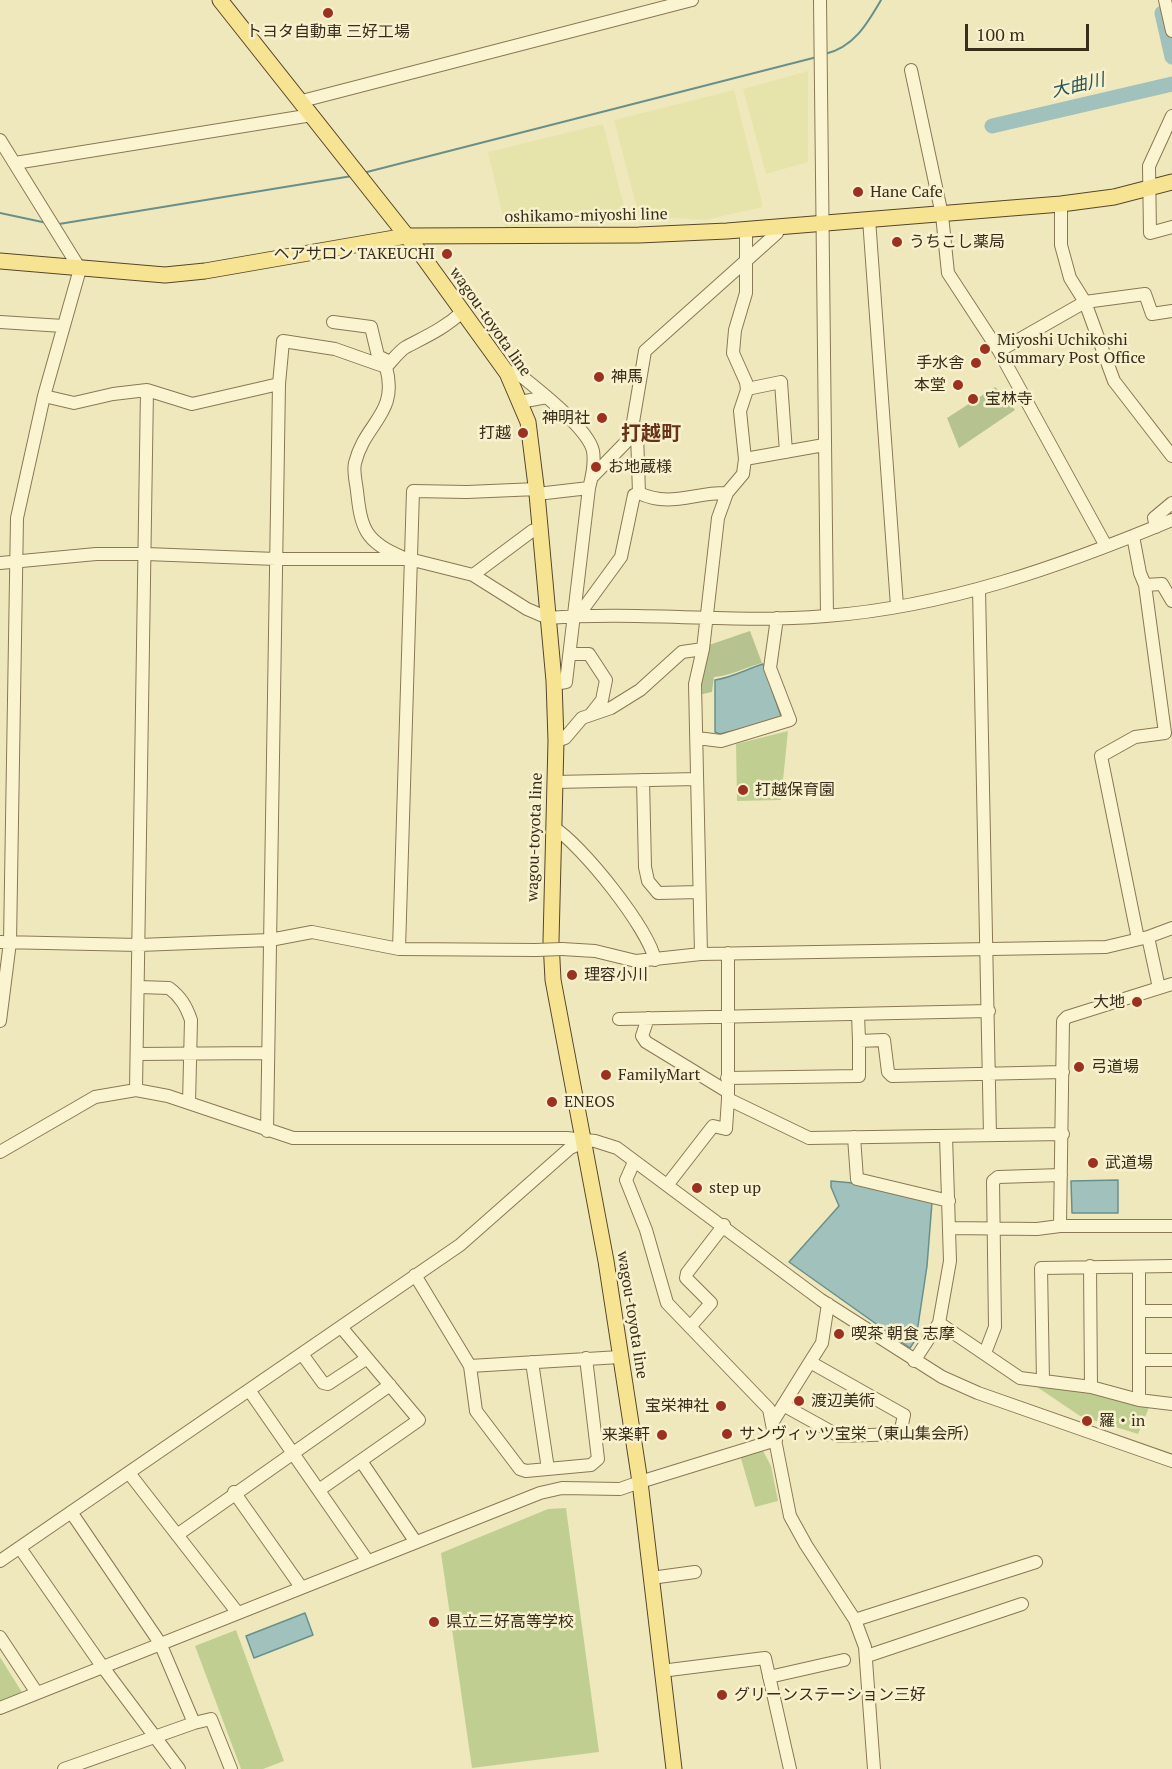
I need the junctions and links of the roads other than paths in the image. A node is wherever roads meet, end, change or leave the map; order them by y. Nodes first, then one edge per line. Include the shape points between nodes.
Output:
1 (220, 0) edge
2 (692, 0) edge
3 (820, 0) edge
4 (1165, 0) edge
5 (1172, 31) edge
6 (910, 70) dead end
7 (302, 101) junction
8 (312, 115) junction
9 (1172, 116) edge
10 (0, 140) edge
11 (8, 158) edge
12 (1172, 182) edge
13 (1148, 189) junction
14 (1061, 204) junction
15 (942, 215) junction
16 (869, 219) junction
17 (822, 223) junction
18 (780, 226) junction
19 (1172, 226) edge
20 (746, 229) junction
21 (406, 236) junction
22 (746, 260) junction
23 (0, 261) edge
24 (80, 269) junction
25 (1085, 302) junction
26 (1172, 311) edge
27 (462, 312) junction
28 (0, 322) edge
29 (333, 322) dead end
30 (63, 326) junction
31 (999, 351) junction
32 (389, 365) junction
33 (507, 373) junction
34 (279, 384) junction
35 (747, 389) junction
36 (147, 390) junction
37 (44, 396) junction
38 (547, 397) junction
39 (520, 402) junction
40 (632, 428) junction
41 (824, 445) junction
42 (786, 452) junction
43 (1172, 456) edge
44 (746, 459) junction
45 (597, 463) junction
46 (591, 482) junction
47 (537, 492) junction
48 (639, 493) junction
49 (727, 493) junction
50 (1172, 503) edge
51 (1172, 520) edge
52 (1156, 527) junction
53 (541, 528) junction
54 (1133, 536) junction
55 (1106, 546) junction
56 (146, 554) junction
57 (276, 558) junction
58 (409, 559) junction
59 (16, 562) junction
60 (0, 563) edge
61 (473, 575) junction
62 (1145, 585) junction
63 (979, 589) junction
64 (1172, 601) edge
65 (897, 606) junction
66 (576, 616) junction
67 (827, 616) junction
68 (707, 617) junction
69 (548, 618) junction
70 (777, 618) junction
71 (703, 649) junction
72 (570, 654) junction
73 (554, 684) junction
74 (590, 714) junction
75 (697, 738) junction
76 (556, 741) junction
77 (697, 779) junction
78 (644, 780) junction
79 (555, 782) junction
80 (554, 827) junction
81 (699, 892) junction
82 (1172, 928) edge
83 (1143, 938) junction
84 (270, 940) junction
85 (5, 942) edge
86 (140, 945) junction
87 (399, 949) junction
88 (987, 949) junction
89 (728, 953) junction
90 (700, 954) junction
91 (655, 960) junction
92 (1172, 984) edge
93 (139, 987) junction
94 (1159, 988) junction
95 (989, 1011) junction
96 (858, 1014) junction
97 (726, 1016) junction
98 (648, 1018) junction
99 (619, 1019) dead end
100 (0, 1021) edge
101 (859, 1041) junction
102 (190, 1053) junction
103 (267, 1053) junction
104 (137, 1054) junction
105 (1063, 1072) junction
106 (990, 1074) junction
107 (727, 1078) junction
108 (136, 1089) junction
109 (728, 1096) junction
110 (189, 1103) junction
111 (267, 1131) junction
112 (1063, 1134) junction
113 (990, 1135) junction
114 (946, 1136) junction
115 (854, 1137) junction
116 (584, 1142) junction
117 (0, 1152) edge
118 (634, 1162) junction
119 (1061, 1175) junction
120 (668, 1184) junction
121 (949, 1201) junction
122 (724, 1225) junction
123 (1060, 1226) junction
124 (1172, 1226) edge
125 (950, 1228) junction
126 (994, 1229) junction
127 (1090, 1266) junction
128 (1172, 1266) edge
129 (1139, 1267) junction
130 (415, 1275) junction
131 (828, 1304) junction
132 (1140, 1311) junction
133 (1172, 1311) edge
134 (939, 1323) junction
135 (341, 1327) junction
136 (690, 1327) junction
137 (985, 1353) junction
138 (302, 1354) junction
139 (620, 1357) junction
140 (586, 1358) junction
141 (366, 1359) junction
142 (1140, 1360) junction
143 (1172, 1360) edge
144 (914, 1361) junction
145 (532, 1362) junction
146 (810, 1362) junction
147 (470, 1366) junction
148 (1043, 1381) junction
149 (390, 1385) junction
150 (1091, 1387) junction
151 (249, 1390) junction
152 (1139, 1400) junction
153 (783, 1404) junction
154 (1172, 1404) edge
155 (772, 1423) junction
156 (776, 1440) junction
157 (292, 1452) junction
158 (361, 1461) junction
159 (1172, 1461) edge
160 (548, 1469) junction
161 (129, 1473) junction
162 (640, 1482) junction
163 (319, 1490) junction
164 (234, 1492) junction
165 (71, 1512) junction
166 (177, 1535) junction
167 (415, 1541) junction
168 (20, 1548) junction
169 (367, 1560) junction
170 (0, 1561) edge
171 (1036, 1562) dead end
172 (695, 1572) dead end
173 (651, 1578) junction
174 (301, 1587) junction
175 (1022, 1604) dead end
176 (237, 1612) junction
177 (855, 1620) junction
178 (0, 1637) edge
179 (160, 1643) junction
180 (867, 1656) junction
181 (844, 1660) dead end
182 (102, 1666) junction
183 (661, 1671) junction
184 (769, 1677) junction
185 (37, 1693) junction
186 (0, 1708) edge
187 (194, 1723) junction
188 (155, 1739) junction
189 (64, 1769) edge
190 (179, 1769) edge
191 (231, 1769) edge
192 (674, 1769) edge
193 (790, 1769) edge
194 (874, 1769) edge

1 - 7 main road, wagou-toyota line
2 - 7 street
3 - 17 street
4 - 5 street
6 - 15 street
7 - 8 main road, wagou-toyota line
8 - 11 street
8 - 21 main road, wagou-toyota line
9 - 13 street via 1149,166
10 - 11 street
11 - 24 street
12 - 13 main road, oshikamo-miyoshi line
13 - 14 main road, oshikamo-miyoshi line
13 - 19 street via 1150,233
14 - 15 main road, oshikamo-miyoshi line
14 - 25 street via 1061,245 1070,278
15 - 16 main road, oshikamo-miyoshi line
15 - 31 street via 948,273
16 - 17 main road, oshikamo-miyoshi line
16 - 65 street
17 - 18 main road, oshikamo-miyoshi line
17 - 41 street
18 - 20 main road, oshikamo-miyoshi line
18 - 22 street
20 - 21 main road, oshikamo-miyoshi line via 639,235
20 - 22 street
21 - 24 main road, oshikamo-miyoshi line via 190,273
21 - 27 main road, wagou-toyota line
22 - 35 street via 746,293 733,353
22 - 40 street via 645,351
23 - 24 main road, oshikamo-miyoshi line
24 - 30 street
25 - 26 street via 1144,294 1152,314
25 - 31 street
25 - 43 street via 1114,381
27 - 32 street via 445,327 405,347
27 - 33 main road, wagou-toyota line
28 - 30 street
29 - 32 street via 371,327 378,356
30 - 37 street
31 - 55 street
32 - 34 street via 335,349 283,341
32 - 58 street via 389,400 366,435 354,465 365,533
33 - 38 street via 516,372
33 - 39 main road, wagou-toyota line
34 - 36 street via 192,404
34 - 57 street
35 - 42 street via 781,382
35 - 44 street via 740,411
36 - 37 street via 74,403
36 - 56 street
37 - 59 street via 17,518
38 - 39 street
38 - 45 street via 588,438
39 - 47 main road, wagou-toyota line via 528,422
40 - 45 street via 627,441
40 - 48 street via 637,434
41 - 42 street
41 - 67 street
42 - 44 street
44 - 49 street via 743,474
45 - 46 street
46 - 47 street
46 - 66 street
47 - 53 main road, wagou-toyota line
47 - 58 street via 412,491
48 - 49 street via 678,501 708,493
48 - 66 street via 634,495 621,557
49 - 68 street via 716,528
50 - 52 street via 1154,518
51 - 52 street
52 - 54 street
53 - 61 street
53 - 69 main road, wagou-toyota line
54 - 55 street
54 - 62 street
55 - 63 street
56 - 57 street
56 - 59 street via 96,554
56 - 86 street
57 - 58 street
57 - 84 street
58 - 61 street
58 - 87 street
59 - 60 street
59 - 85 street
61 - 69 street
62 - 64 street via 1162,585
62 - 83 street via 1165,734 1136,737 1101,756
63 - 65 street
63 - 88 street
65 - 67 street
66 - 68 street
66 - 69 street
66 - 72 street
67 - 70 street
68 - 70 street
68 - 71 street
69 - 73 main road, wagou-toyota line
70 - 75 street via 770,668 790,720 721,741
71 - 74 street via 682,652 640,690 611,708
71 - 75 street via 695,684
72 - 73 street via 566,682
72 - 74 street via 589,654 606,680 602,700
73 - 76 main road, wagou-toyota line
74 - 76 street via 576,723 565,738
75 - 77 street
76 - 79 main road, wagou-toyota line
77 - 78 street
77 - 81 street
78 - 79 street
78 - 81 street via 648,880 658,893
79 - 80 main road, wagou-toyota line
80 - 91 street via 601,874 652,945
80 - 116 main road, wagou-toyota line via 553,980
81 - 90 street
82 - 83 street
83 - 88 street via 1106,947
83 - 94 street
84 - 86 street
84 - 87 street via 319,933
84 - 103 street
85 - 86 street
85 - 100 street
86 - 93 street
87 - 91 street, bridge via 562,949 595,951 636,961
88 - 89 street
88 - 95 street
89 - 90 street
89 - 97 street
90 - 91 street
92 - 94 street
93 - 102 street via 169,988 183,1002 191,1020
93 - 104 street
94 - 105 street via 1067,1017 1063,1021
95 - 96 street
95 - 106 street
96 - 97 street
96 - 101 street
97 - 98 street
97 - 107 street
98 - 99 street
98 - 109 street via 642,1036 646,1042
101 - 106 street via 884,1040 888,1072 892,1076
101 - 107 street via 859,1076
102 - 103 street
102 - 104 street
102 - 110 street
103 - 111 street
104 - 108 street
105 - 106 street
105 - 112 street
106 - 113 street
107 - 109 street
108 - 110 street
108 - 117 street via 95,1097
109 - 115 street via 808,1138
109 - 120 street via 726,1129 713,1126
110 - 111 street
111 - 116 street via 316,1140 567,1138
112 - 113 street
112 - 119 street
113 - 114 street
114 - 115 street
114 - 121 street
115 - 121 street via 857,1179
116 - 118 street via 617,1148
116 - 130 street via 570,1148 477,1233
116 - 139 main road, wagou-toyota line
118 - 120 street
118 - 136 street via 626,1180 646,1230 663,1293 667,1303
119 - 123 street
119 - 126 street via 994,1178
120 - 122 street
121 - 125 street
122 - 131 street
122 - 136 street via 687,1273 686,1278 711,1304
123 - 124 street
123 - 126 street
125 - 126 street
125 - 134 street via 950,1261
126 - 137 street via 995,1327
127 - 129 street
127 - 148 street via 1041,1268
127 - 150 street
128 - 129 street
129 - 132 street
130 - 135 street
130 - 147 street
131 - 144 street
131 - 146 street via 822,1343
132 - 133 street
132 - 142 street
134 - 137 street
134 - 144 street
135 - 138 street
135 - 141 street
136 - 155 street via 769,1409
137 - 148 street via 1020,1378
138 - 141 street via 323,1383 328,1384
138 - 151 street
139 - 140 street
139 - 162 main road, wagou-toyota line
140 - 145 street
140 - 160 street via 598,1459 591,1465
141 - 149 street
142 - 143 street
142 - 152 street
144 - 159 street via 978,1393
145 - 147 street
145 - 160 street
146 - 153 street
146 - 153 street via 904,1415 900,1434 839,1436
147 - 160 street via 476,1411 520,1469
148 - 150 street
149 - 157 street
149 - 158 street via 419,1420
150 - 152 street
151 - 157 street
151 - 161 street
152 - 154 street
153 - 155 street
155 - 156 street
156 - 162 street
156 - 177 street via 790,1516
157 - 163 street
157 - 164 street
158 - 163 street
158 - 167 street
161 - 165 street
161 - 166 street
162 - 167 street via 620,1489 562,1488 540,1493
162 - 173 main road, wagou-toyota line
163 - 169 street
164 - 166 street
164 - 174 street
165 - 168 street
165 - 179 street
166 - 176 street
167 - 169 street
168 - 170 street
168 - 182 street
169 - 174 street
171 - 177 street
172 - 173 street
173 - 183 main road, wagou-toyota line
174 - 176 street
175 - 180 street
176 - 179 street
177 - 180 street
178 - 185 street
179 - 182 street
179 - 187 street
180 - 194 street
181 - 184 street
182 - 185 street
182 - 188 street
183 - 184 street via 765,1658
183 - 192 main road, wagou-toyota line
184 - 193 street
185 - 186 street
187 - 188 street
187 - 191 street via 211,1719
188 - 189 street
188 - 190 street

